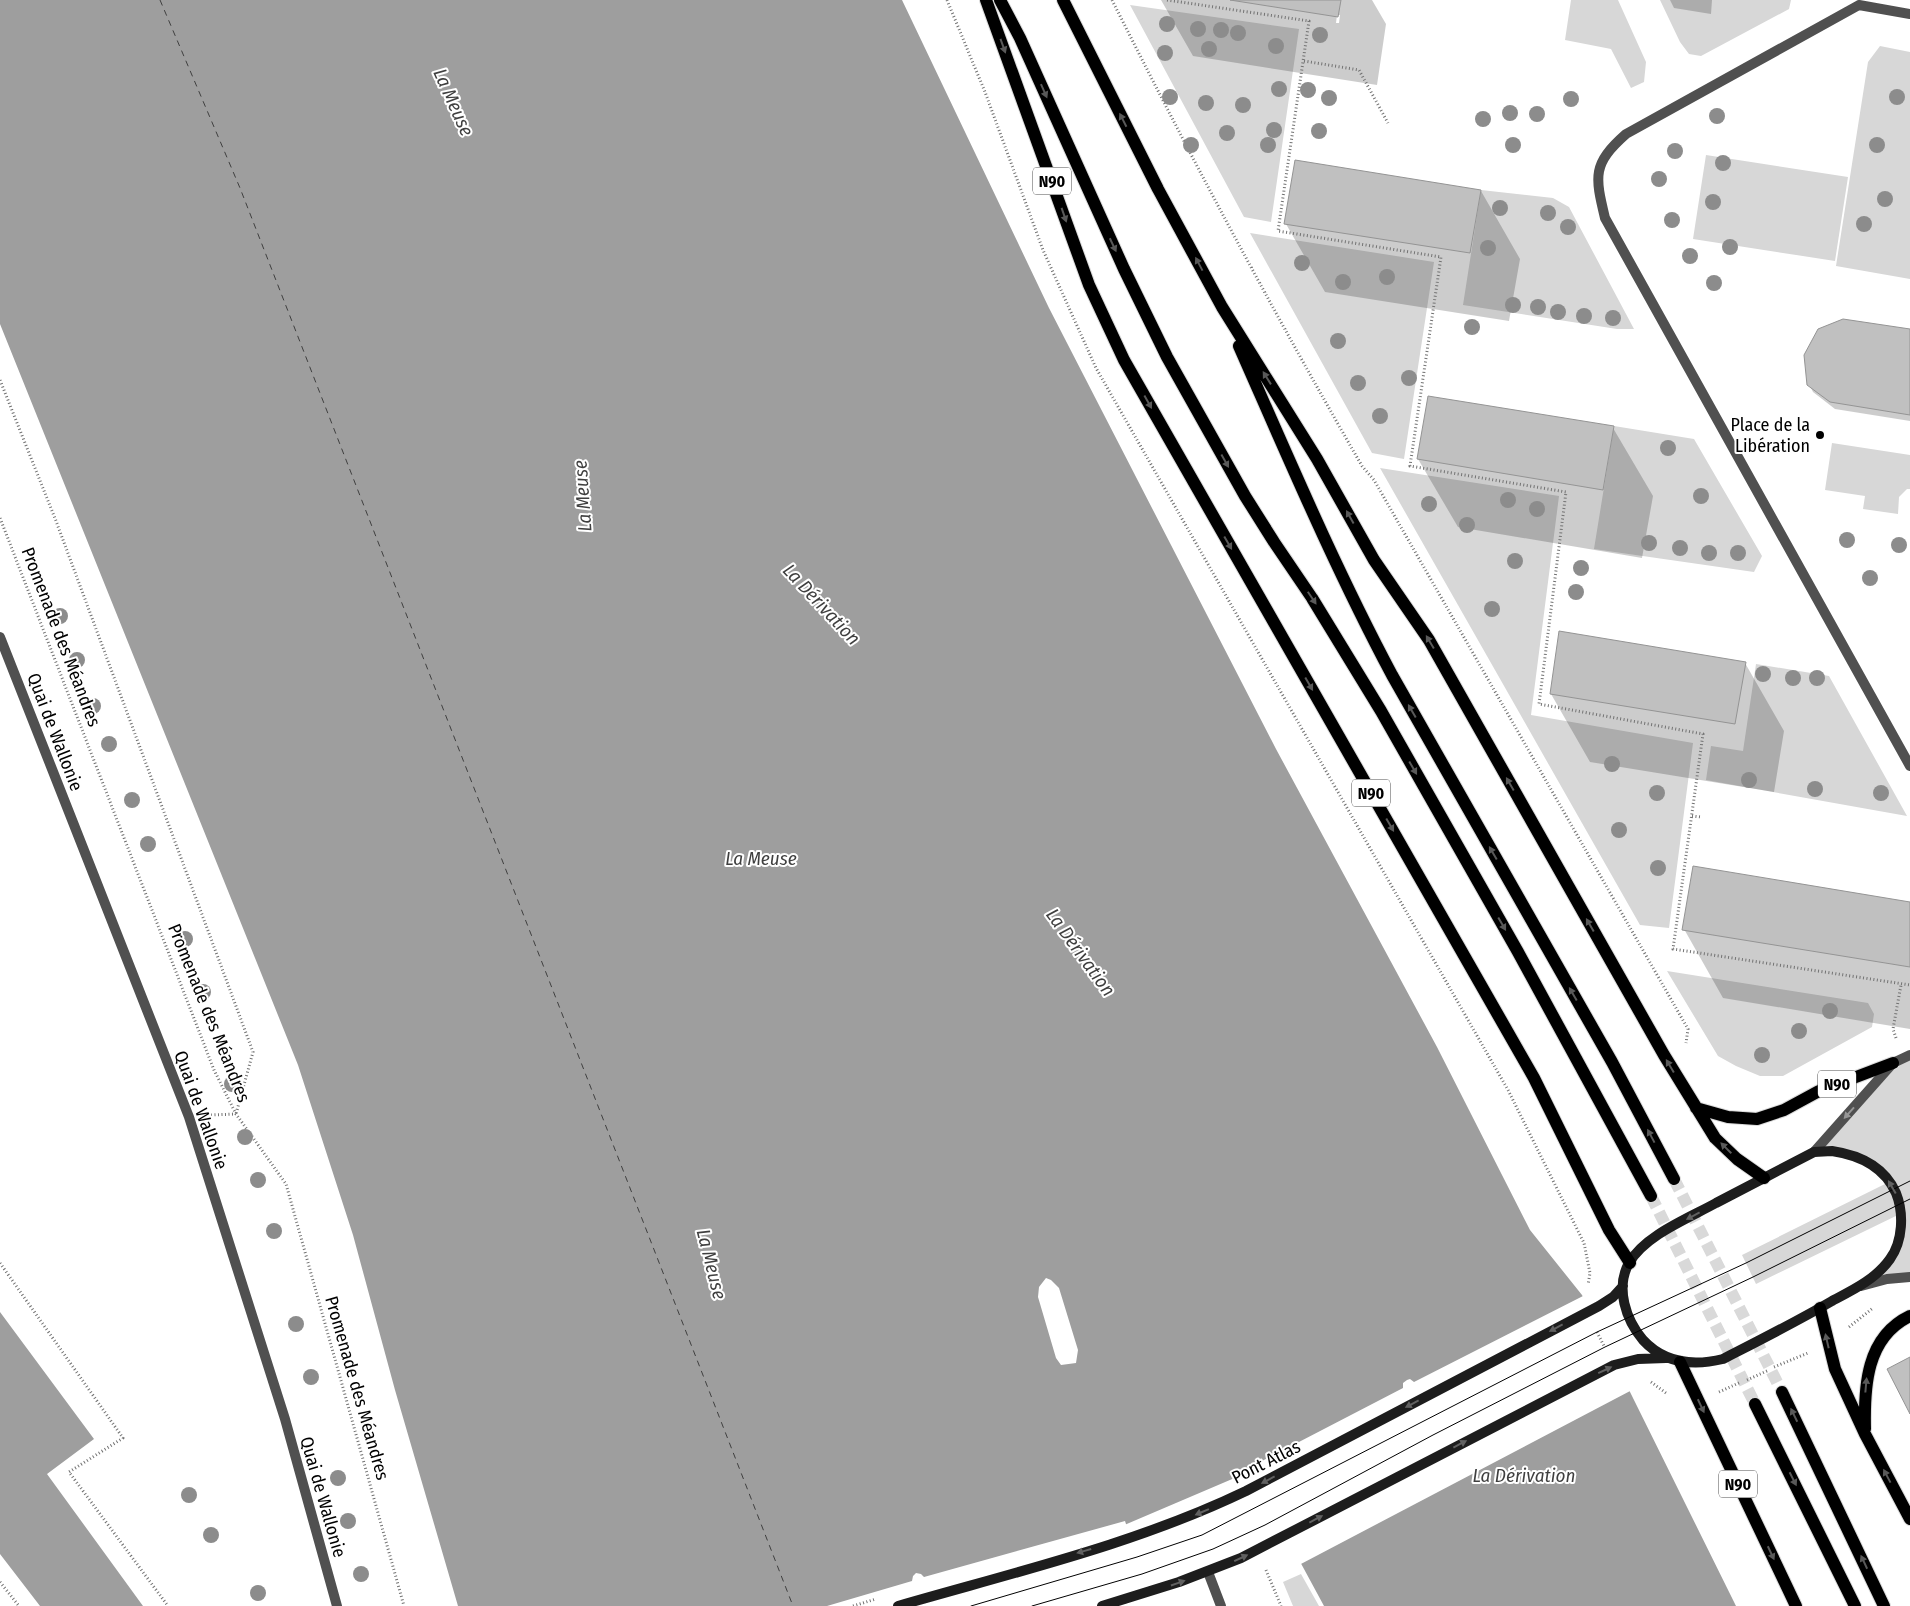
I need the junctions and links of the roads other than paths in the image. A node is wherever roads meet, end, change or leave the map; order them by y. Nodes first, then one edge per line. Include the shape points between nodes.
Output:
1 (986, 0) edge
2 (1000, 0) edge
3 (1063, 0) edge
4 (1859, 2) edge
5 (1910, 14) edge
6 (1222, 307) junction
7 (0, 636) edge
8 (1910, 766) edge
9 (1908, 1056) edge
10 (1893, 1063) junction
11 (1696, 1108) junction
12 (1814, 1152) junction
13 (1764, 1178) junction
14 (1674, 1180) tunnel mouth
15 (1651, 1196) tunnel mouth
16 (1630, 1262) junction
17 (1910, 1277) edge
18 (1623, 1286) junction
19 (1858, 1287) junction
20 (1820, 1308) junction
21 (1910, 1316) edge
22 (1667, 1358) junction
23 (1680, 1362) junction
24 (1782, 1392) tunnel mouth
25 (1755, 1404) tunnel mouth
26 (1865, 1434) junction
27 (1910, 1519) edge
28 (1208, 1572) junction
29 (337, 1606) edge
30 (898, 1606) edge
31 (1102, 1606) edge
32 (1220, 1606) edge
33 (1796, 1606) edge
34 (1855, 1606) edge
35 (1884, 1606) edge

1 -> 16 main road, N90 via 1088,284 1121,352 1534,1078 1609,1230
2 -> 15 main road, N90 via 1168,357 1245,496 1318,606 1381,711
6 -> 3 main road via 1153,180
4 - 5 street
4 - 8 street via 1626,134 1611,147 1600,164 1598,188 1605,218
11 -> 6 main road via 1429,640 1374,560 1317,458
14 -> 6 main road via 1612,1062 1358,611 1317,526
7 - 29 street, Quai de Wallonie via 188,1117 284,1419
9 - 10 street
10 - 11 main road, N90 via 1757,1119 1728,1117
10 -> 12 street
13 -> 11 main road via 1715,1138
12 - 13 street
19 -> 12 street via 1892,1258 1898,1241 1900,1204 1890,1182 1869,1162 1851,1154
13 -> 16 street via 1658,1236
16 - 18 street
17 - 19 street
18 - 22 street via 1627,1317 1636,1332
18 -> 30 street, Pont Atlas via 1599,1306 1246,1491 1188,1517 1131,1538
19 - 20 street
20 - 23 street via 1723,1358 1708,1362
26 -> 20 main road via 1835,1369
26 -> 21 main road via 1866,1376 1876,1348 1888,1332
22 - 23 street
28 -> 22 street via 1273,1542 1614,1365 1638,1359
23 -> 33 main road, N90
35 -> 24 main road
25 -> 34 main road
27 -> 26 main road
31 -> 28 street
28 - 32 street

